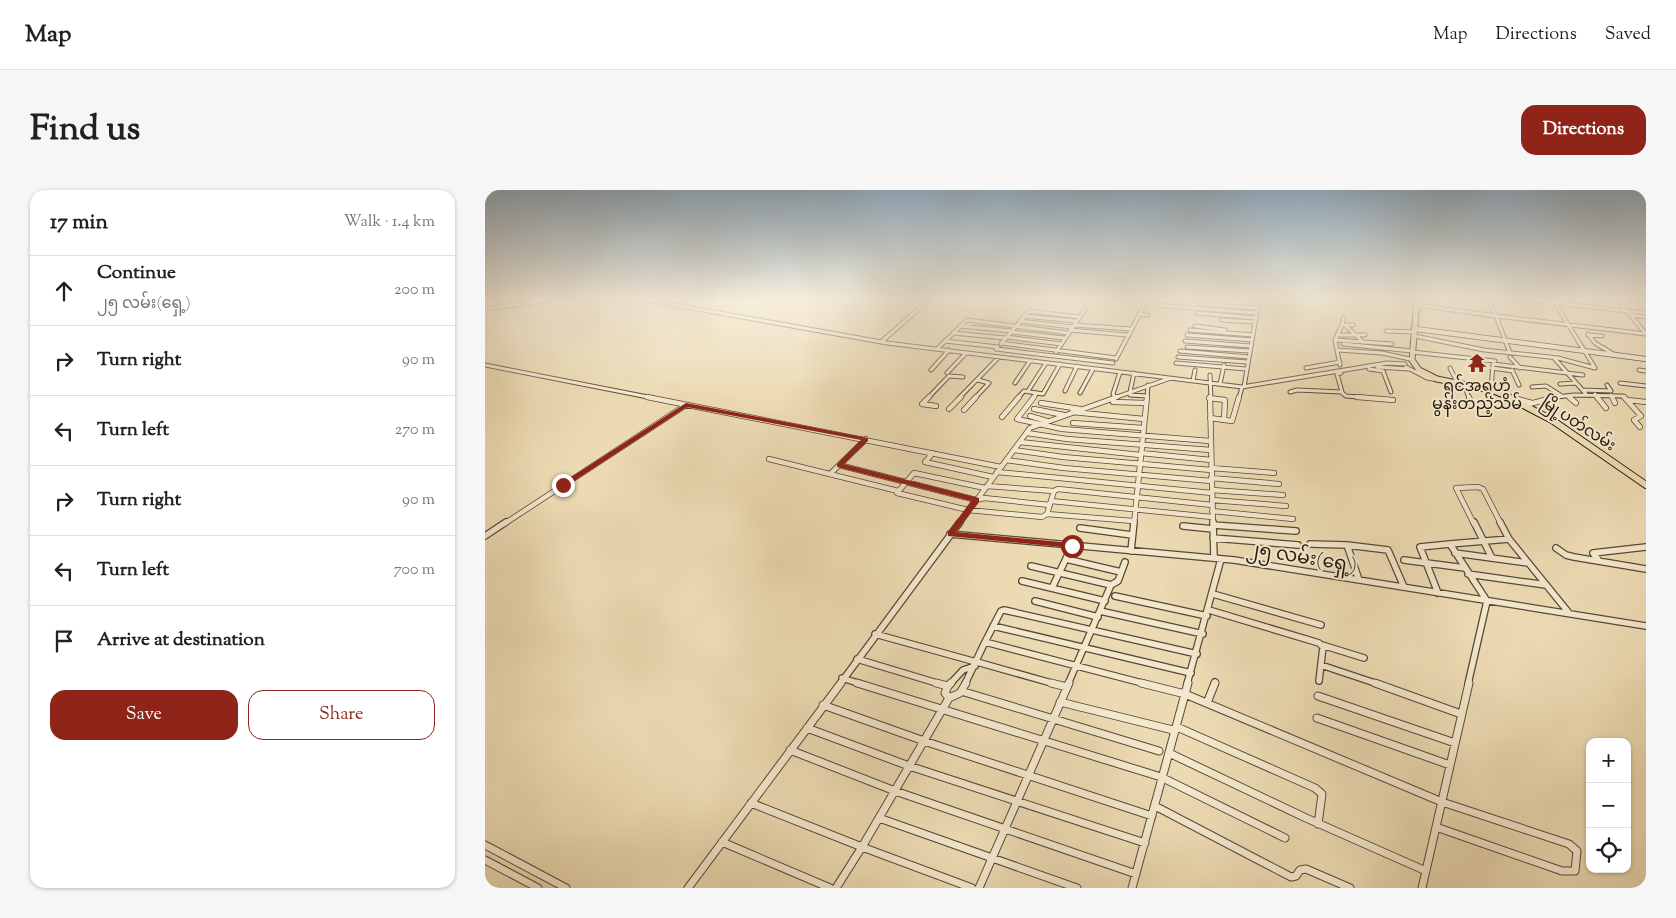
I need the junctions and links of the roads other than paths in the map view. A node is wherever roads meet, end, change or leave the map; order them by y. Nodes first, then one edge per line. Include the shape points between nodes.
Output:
1 (1011, 332) edge
2 (1415, 332) edge
3 (828, 333) edge
4 (892, 333) edge
5 (953, 333) joint
6 (1016, 333) edge
7 (1068, 333) edge
8 (1110, 333) edge
9 (1231, 333) edge
10 (1243, 333) edge
11 (1354, 333) edge
12 (1417, 333) edge
13 (1421, 333) edge
14 (1503, 333) edge
15 (1574, 333) edge
16 (1253, 334) junction
17 (1365, 334) dead end
18 (1127, 335) joint
19 (1187, 335) dead end
20 (1337, 335) joint
21 (1357, 335) junction
22 (1601, 336) dead end
23 (1006, 338) junction
24 (1065, 338) junction
25 (945, 340) junction
26 (1252, 340) junction
27 (1185, 341) dead end
28 (1506, 341) junction
29 (881, 342) junction
30 (1335, 342) junction
31 (1061, 344) junction
32 (1363, 344) junction
33 (1392, 344) dead end
34 (1251, 346) junction
35 (998, 347) junction
36 (1187, 347) dead end
37 (937, 349) junction
38 (949, 350) junction
39 (1057, 350) junction
40 (1337, 350) junction
41 (1180, 351) dead end
42 (1249, 351) junction
43 (1586, 351) junction
44 (966, 352) junction
45 (1365, 352) junction
46 (1411, 355) junction
47 (1510, 355) junction
48 (1615, 355) junction
49 (991, 356) junction
50 (1053, 356) junction
51 (999, 357) junction
52 (1178, 357) dead end
53 (1249, 357) junction
54 (1116, 358) junction
55 (1554, 358) junction
56 (1646, 359) edge
57 (1030, 361) junction
58 (1225, 361) junction
59 (1495, 361) dead end
60 (1247, 362) junction
61 (1340, 362) junction
62 (1047, 363) junction
63 (1176, 363) dead end
64 (1060, 364) junction
65 (1113, 364) junction
66 (1405, 364) junction
67 (485, 365) edge
68 (1077, 366) junction
69 (1541, 366) dead end
70 (1223, 367) junction
71 (1305, 368) dead end
72 (1450, 368) dead end
73 (1521, 368) junction
74 (1093, 369) junction
75 (1246, 369) junction
76 (1369, 369) junction
77 (1409, 369) junction
78 (931, 370) dead end
79 (1110, 370) junction
80 (1195, 370) dead end
81 (1340, 370) junction
82 (1512, 370) junction
83 (1639, 370) dead end
84 (1546, 371) junction
85 (1646, 371) edge
86 (1121, 372) junction
87 (947, 373) dead end
88 (1133, 373) junction
89 (1181, 373) dead end
90 (1566, 373) junction
91 (1211, 375) dead end
92 (1583, 375) dead end
93 (963, 377) dead end
94 (1171, 378) junction
95 (1179, 379) junction
96 (1441, 379) junction
97 (978, 380) junction
98 (1193, 381) junction
99 (1539, 381) dead end
100 (1457, 382) junction
101 (1015, 383) dead end
102 (1209, 383) junction
103 (1620, 383) dead end
104 (1220, 384) junction
105 (1464, 384) junction
106 (1560, 384) dead end
107 (1577, 384) junction
108 (1148, 385) junction
109 (1519, 385) dead end
110 (1607, 385) dead end
111 (1546, 386) junction
112 (1646, 386) edge
113 (1243, 387) junction
114 (1533, 387) dead end
115 (1491, 390) junction
116 (1583, 390) junction
117 (1028, 391) junction
118 (1065, 391) dead end
119 (1290, 392) dead end
120 (1341, 392) junction
121 (1391, 392) dead end
122 (1037, 393) junction
123 (1080, 393) dead end
124 (1130, 393) junction
125 (1586, 394) junction
126 (1595, 394) junction
127 (1147, 396) junction
128 (1562, 396) junction
129 (1568, 396) junction
130 (1611, 396) junction
131 (1209, 398) junction
132 (1114, 399) junction
133 (1393, 400) dead end
134 (1627, 400) junction
135 (1615, 402) dead end
136 (1646, 402) edge
137 (1041, 403) dead end
138 (1577, 403) dead end
139 (686, 404) junction
140 (1146, 404) junction
141 (1530, 404) junction
142 (936, 406) dead end
143 (1472, 406) dead end
144 (1606, 408) dead end
145 (949, 409) dead end
146 (1034, 409) dead end
147 (1081, 409) junction
148 (963, 410) dead end
149 (1072, 412) junction
150 (1065, 415) junction
151 (1030, 416) dead end
152 (1003, 417) dead end
153 (1210, 418) junction
154 (1144, 419) junction
155 (1224, 420) junction
156 (1048, 421) junction
157 (1073, 423) dead end
158 (1039, 424) junction
159 (1640, 427) dead end
160 (1143, 428) junction
161 (1027, 433) junction
162 (1142, 435) junction
163 (866, 439) junction
164 (1210, 441) junction
165 (1020, 442) junction
166 (1142, 445) junction
167 (1014, 450) junction
168 (1211, 450) junction
169 (933, 453) junction
170 (1141, 454) junction
171 (769, 458) dead end
172 (1006, 460) junction
173 (1211, 460) junction
174 (1139, 464) junction
175 (839, 465) junction
176 (1001, 466) junction
177 (1211, 469) junction
178 (1274, 473) dead end
179 (830, 474) junction
180 (995, 474) junction
181 (1138, 474) junction
182 (1211, 480) junction
183 (906, 482) junction
184 (1279, 484) dead end
185 (1137, 485) junction
186 (1646, 485) edge
187 (986, 487) junction
188 (898, 491) junction
189 (1055, 491) junction
190 (1212, 491) junction
191 (1283, 494) dead end
192 (1136, 497) junction
193 (976, 500) junction
194 (1050, 503) junction
195 (1212, 503) junction
196 (1286, 506) dead end
197 (1135, 509) junction
198 (968, 510) junction
199 (1047, 514) junction
200 (1212, 514) junction
201 (1293, 519) dead end
202 (1133, 521) junction
203 (1183, 526) dead end
204 (1213, 527) junction
205 (1080, 528) dead end
206 (1296, 532) dead end
207 (950, 534) junction
208 (1132, 535) junction
209 (485, 536) edge
210 (1213, 538) junction
211 (1509, 539) junction
212 (1482, 541) junction
213 (1298, 544) dead end
214 (1310, 544) dead end
215 (1450, 544) junction
216 (1347, 545) junction
217 (1072, 546) junction
218 (1646, 547) edge
219 (1557, 548) dead end
220 (1131, 551) junction
221 (1455, 553) junction
222 (1213, 558) junction
223 (1492, 558) junction
224 (1066, 559) junction
225 (1221, 559) junction
226 (1404, 560) dead end
227 (1125, 562) dead end
228 (1599, 562) junction
229 (1427, 563) junction
230 (1528, 563) junction
231 (1031, 566) dead end
232 (1646, 569) edge
233 (1467, 571) junction
234 (1059, 572) junction
235 (1121, 572) junction
236 (1359, 580) junction
237 (1022, 581) dead end
238 (1111, 585) junction
239 (1546, 585) junction
240 (1404, 587) junction
241 (1052, 588) junction
242 (1439, 593) junction
243 (1213, 594) junction
244 (1115, 596) dead end
245 (1035, 601) dead end
246 (1105, 601) junction
247 (1487, 601) junction
248 (1208, 613) junction
249 (1569, 613) junction
250 (1099, 614) junction
251 (993, 626) junction
252 (1321, 626) dead end
253 (1646, 626) edge
254 (1091, 630) junction
255 (875, 634) junction
256 (1203, 634) junction
257 (985, 642) junction
258 (1322, 645) junction
259 (1084, 648) junction
260 (1197, 654) junction
261 (857, 658) junction
262 (1364, 658) dead end
263 (976, 663) junction
264 (1321, 665) junction
265 (1075, 667) junction
266 (1191, 672) junction
267 (842, 678) junction
268 (1215, 682) dead end
269 (1319, 682) dead end
270 (948, 686) junction
271 (1067, 687) junction
272 (961, 691) junction
273 (1185, 694) junction
274 (1319, 696) dead end
275 (949, 698) junction
276 (1060, 702) junction
277 (1207, 703) junction
278 (823, 705) junction
279 (943, 710) junction
280 (1461, 714) junction
281 (1317, 718) dead end
282 (1053, 720) junction
283 (1177, 727) junction
284 (807, 728) junction
285 (1044, 740) junction
286 (924, 741) junction
287 (1455, 743) junction
288 (790, 750) junction
289 (1159, 751) dead end
290 (1169, 752) junction
291 (1450, 765) junction
292 (909, 766) junction
293 (1029, 775) junction
294 (1161, 777) junction
295 (895, 791) junction
296 (751, 802) junction
297 (1017, 802) junction
298 (1442, 802) junction
299 (1155, 806) junction
300 (1152, 816) junction
301 (879, 818) junction
302 (1319, 824) junction
303 (1436, 827) junction
304 (1005, 829) junction
305 (1285, 838) dead end
306 (722, 842) junction
307 (1145, 842) junction
308 (485, 845) edge
309 (862, 847) junction
310 (992, 858) junction
311 (485, 860) edge
312 (1425, 871) junction
313 (1136, 874) junction
314 (1135, 887) edge
315 (538, 888) edge
316 (566, 888) edge
317 (689, 888) edge
318 (829, 888) edge
319 (836, 888) edge
320 (972, 888) edge
321 (979, 888) edge
322 (1077, 888) edge
323 (1350, 888) edge
324 (1422, 888) edge

1 - 23 street
2 - 46 main road
3 - 29 street
4 - 29 street
5 - 23 street
5 - 25 street
6 - 24 street
7 - 24 street
8 - 18 street
9 - 16 street
10 - 16 street
11 - 21 street
12 - 47 street via 1463,347
13 - 28 main road
14 - 28 street
15 - 43 street
16 - 26 street
17 - 21 street
18 - 54 street
19 - 26 street
20 - 21 street
20 - 30 street
21 - 32 street
22 - 48 street via 1588,334 1595,343
23 - 31 street
23 - 35 street
24 - 31 street
25 - 35 street
25 - 37 street
26 - 34 street
27 - 34 street
28 - 43 main road
28 - 47 street
29 - 37 street
30 - 32 street
30 - 40 street
31 - 39 street
32 - 33 street
32 - 45 street
32 - 46 street
34 - 42 street
35 - 39 street
35 - 49 street
35 - 50 street
36 - 42 street
37 - 38 street
38 - 44 street
38 - 78 street
39 - 50 street
39 - 54 street
40 - 45 street
40 - 61 street
41 - 53 street
42 - 53 street
43 - 48 main road
43 - 55 street via 1595,368
44 - 49 street
44 - 87 street
45 - 46 street
46 - 59 street via 1452,355
46 - 66 street
46 - 96 main road, မြို့ပတ်လမ်း via 1417,368
47 - 55 street
47 - 73 street
48 - 56 main road
49 - 51 street
50 - 62 street
50 - 65 street
51 - 57 street
51 - 97 street
52 - 58 street
53 - 60 street
54 - 65 street
55 - 90 street
57 - 62 street
57 - 101 street
58 - 60 street
58 - 70 street
60 - 75 street
61 - 71 street
61 - 81 street
62 - 64 street
62 - 117 street
63 - 70 street
64 - 68 street
64 - 122 street via 1043,394
65 - 79 street
66 - 77 street
66 - 81 street via 1387,363
67 - 139 street
68 - 74 street
68 - 118 street
69 - 84 street
70 - 75 street
70 - 104 street
72 - 100 street
73 - 82 street
73 - 84 street
74 - 79 street
74 - 123 street
75 - 113 street
76 - 77 street
76 - 120 street via 1337,374
76 - 121 street via 1383,371
77 - 96 street via 1427,378
79 - 86 street
80 - 98 street
81 - 113 street via 1275,384
82 - 109 street
82 - 115 street via 1493,364
83 - 85 street
84 - 90 street
86 - 88 street
86 - 132 street
88 - 94 street
88 - 124 street
89 - 95 street
90 - 92 street
90 - 107 street
91 - 102 street
93 - 142 street via 949,376 921,404
94 - 95 street
94 - 108 street
95 - 98 street
96 - 100 main road, မြို့ပတ်လမ်း
97 - 145 street
97 - 148 street via 989,383
98 - 102 street
99 - 111 street
100 - 105 main road, မြို့ပတ်လမ်း
102 - 104 street
102 - 131 street
103 - 112 street
104 - 113 street
105 - 115 main road, မြို့ပတ်လမ်း
105 - 143 street
106 - 107 street
107 - 116 street
108 - 124 street
108 - 127 street
110 - 116 street via 1611,391
111 - 114 street
111 - 128 street
113 - 155 street via 1233,420
115 - 141 main road, မြို့ပတ်လမ်း
116 - 125 street
117 - 122 street
117 - 152 street via 1024,391
119 - 120 street
120 - 133 street via 1346,396
122 - 158 street via 1017,418
124 - 127 street
124 - 132 street
125 - 126 street
125 - 129 street
126 - 130 street
126 - 144 street
127 - 140 street
128 - 129 street
128 - 141 street
129 - 138 street
130 - 134 street
130 - 135 street
131 - 153 street
131 - 155 street via 1225,400
132 - 140 street
132 - 147 street
134 - 136 street
134 - 159 street via 1641,416 1634,420
137 - 147 street
139 - 163 street
139 - 209 street
140 - 154 street
141 - 186 main road, မြို့ပတ်လမ်း
146 - 150 street
147 - 149 street
149 - 150 street
149 - 154 street
150 - 156 street
151 - 156 street
153 - 155 street
153 - 164 street
154 - 160 street
156 - 158 street
157 - 160 street
158 - 161 street
158 - 162 street via 1062,429
160 - 162 street
161 - 165 street
161 - 166 street
162 - 164 street
162 - 166 street
163 - 169 street
163 - 175 street
164 - 168 street
165 - 167 street
165 - 170 street
166 - 168 street
166 - 170 street
167 - 172 street
167 - 174 street
168 - 173 street
169 - 176 street
169 - 180 street via 926,463
170 - 173 street
170 - 174 street
171 - 179 street
172 - 176 street
172 - 181 street
173 - 177 street
174 - 177 street
174 - 181 street
175 - 179 street
175 - 183 street
176 - 180 street
177 - 178 street
177 - 182 street
179 - 188 street
180 - 185 street
180 - 187 street
181 - 182 street
181 - 185 street
182 - 184 street
182 - 190 street
183 - 187 street via 918,472
183 - 188 street
183 - 193 street
185 - 190 street
185 - 192 street
187 - 189 street
187 - 193 street
188 - 198 street
189 - 192 street
189 - 194 street
190 - 191 street
190 - 195 street
192 - 195 street
192 - 197 street
193 - 194 street
193 - 198 street
194 - 197 street
194 - 199 street
195 - 196 street
195 - 200 street
197 - 200 street
197 - 202 street
198 - 199 street via 1043,517
198 - 207 street
199 - 202 street
200 - 201 street
200 - 204 street
202 - 208 street
203 - 204 street
204 - 206 street
204 - 210 street
205 - 208 street
207 - 217 street, ၂၅ လမ်း(ရှေ့)
207 - 255 street
208 - 220 street
210 - 213 street
210 - 222 street
211 - 212 street
211 - 212 street via 1483,489 1456,488
211 - 230 street
212 - 215 street
212 - 223 street
214 - 216 street
215 - 221 street
215 - 229 street via 1421,546
216 - 236 street
216 - 240 street via 1388,550
217 - 220 street, ၂၅ လမ်း(ရှေ့)
217 - 224 street
218 - 228 street via 1593,552
219 - 228 street via 1566,555
220 - 222 street, ၂၅ လမ်း(ရှေ့)
221 - 223 street
221 - 233 street
222 - 225 street, ၂၅ လမ်း(ရှေ့)
223 - 230 street
224 - 234 street
224 - 235 street
225 - 236 street, ၂၅ လမ်း(ရှေ့)
225 - 243 street
226 - 229 street
227 - 235 street
228 - 232 street
229 - 233 street
229 - 242 street
230 - 239 street
231 - 234 street
233 - 239 street
233 - 247 street
234 - 238 street
234 - 241 street
235 - 238 street via 1118,581
236 - 240 street, ၂၅ လမ်း(ရှေ့)
237 - 241 street
238 - 246 street
239 - 249 street
240 - 242 street, ၂၅ လမ်း(ရှေ့)
241 - 246 street
242 - 247 street, ၂၅ လမ်း(ရှေ့)
243 - 248 street
243 - 252 street
244 - 248 street
245 - 250 street
246 - 250 street
247 - 249 street, ၂၅ လမ်း(ရှေ့)
247 - 280 street
248 - 256 street
248 - 258 street
249 - 253 street, ၂၅ လမ်း(ရှေ့)
250 - 254 street
250 - 256 street
251 - 254 street via 1004,610
251 - 257 street
251 - 259 street
254 - 259 street
254 - 260 street
255 - 261 street
255 - 263 street
256 - 260 street
257 - 263 street
257 - 265 street
258 - 262 street
258 - 264 street
259 - 265 street
259 - 266 street
260 - 266 street
261 - 267 street
261 - 270 street
263 - 270 street via 959,671
263 - 271 street
263 - 272 street
264 - 269 street
264 - 280 street
265 - 271 street
265 - 273 street
266 - 273 street
267 - 278 street
267 - 279 street
268 - 277 street
270 - 275 street via 945,692
271 - 276 street
272 - 275 street
272 - 282 street
273 - 277 street
273 - 283 street
274 - 287 street
275 - 279 street
276 - 282 street
276 - 283 street via 1173,730
277 - 298 street
278 - 284 street
278 - 286 street
279 - 285 street
279 - 286 street
280 - 287 street
281 - 291 street
282 - 285 street
282 - 289 street
283 - 290 street
283 - 302 street via 1320,791
284 - 288 street
284 - 292 street
285 - 293 street
285 - 294 street
286 - 292 street
286 - 293 street
287 - 291 street
288 - 295 street
288 - 296 street
290 - 294 street
290 - 302 street
291 - 298 street
292 - 295 street
292 - 297 street
293 - 297 street
293 - 300 street
294 - 299 street
294 - 305 street
295 - 301 street
295 - 304 street
296 - 306 street
296 - 309 street
297 - 304 street
297 - 307 street
298 - 303 street
298 - 303 street via 1575,847 1575,871 1562,871
299 - 300 street
299 - 323 street via 1291,876 1306,869
300 - 307 street
301 - 309 street
301 - 310 street
302 - 312 street
303 - 312 street
304 - 310 street
304 - 313 street
306 - 317 street
306 - 318 street
307 - 313 street
308 - 316 street
309 - 319 street
309 - 320 street
310 - 321 street
310 - 322 street
311 - 315 street
312 - 324 street
313 - 314 street

